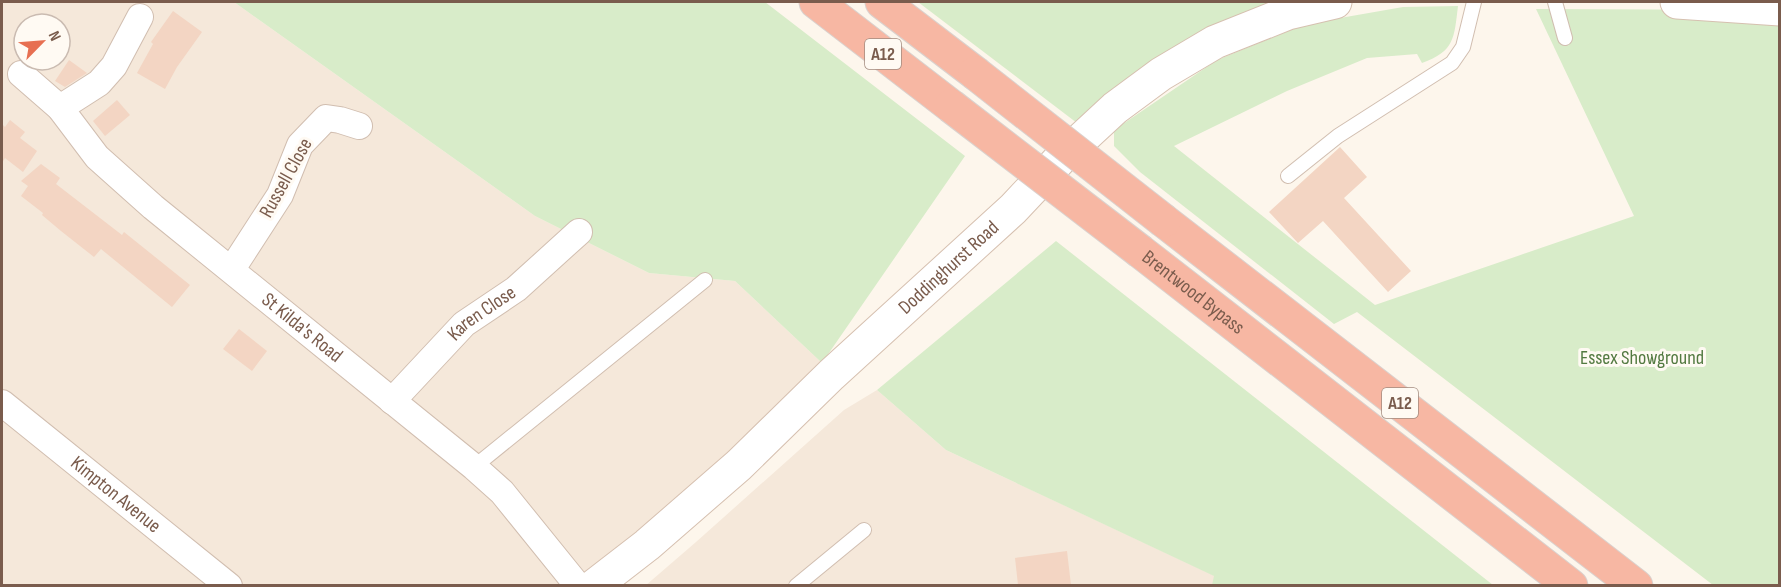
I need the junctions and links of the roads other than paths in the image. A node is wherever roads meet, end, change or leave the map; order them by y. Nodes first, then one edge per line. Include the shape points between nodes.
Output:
1 (816, 2) edge
2 (882, 2) edge
3 (1335, 2) edge
4 (1474, 2) edge
5 (1555, 2) edge
6 (1677, 2) edge
7 (1779, 9) edge
8 (141, 16) dead end
9 (1565, 38) dead end
10 (21, 74) dead end
11 (60, 108) junction
12 (359, 126) dead end
13 (1288, 176) dead end
14 (579, 232) dead end
15 (232, 270) junction
16 (705, 280) dead end
17 (392, 401) junction
18 (2, 403) edge
19 (474, 467) junction
20 (864, 530) dead end
21 (229, 585) edge
22 (578, 585) edge
23 (594, 585) edge
24 (796, 585) edge
25 (1571, 585) edge
26 (1636, 585) edge

1 - 25 highway, Brentwood Bypass / A12, bridge
2 - 26 highway, Brentwood Bypass / A12, bridge
3 - 23 street, Doddinghurst Road via 1288,13 1215,42 1161,74 1115,108 1013,209 739,465
4 - 13 lane via 1463,47 1452,63 1338,136
5 - 9 lane
6 - 7 street
8 - 11 street via 114,66 99,82
10 - 11 street, St Kilda's Road
11 - 15 street, St Kilda's Road via 97,157
12 - 15 street, Russell Close via 326,118 310,133 300,145 280,195
14 - 17 street, Karen Close via 516,289 464,324
15 - 17 street, St Kilda's Road
16 - 19 lane
17 - 19 street, St Kilda's Road
18 - 21 street, Kimpton Avenue
19 - 22 street, St Kilda's Road via 502,492
20 - 24 lane

